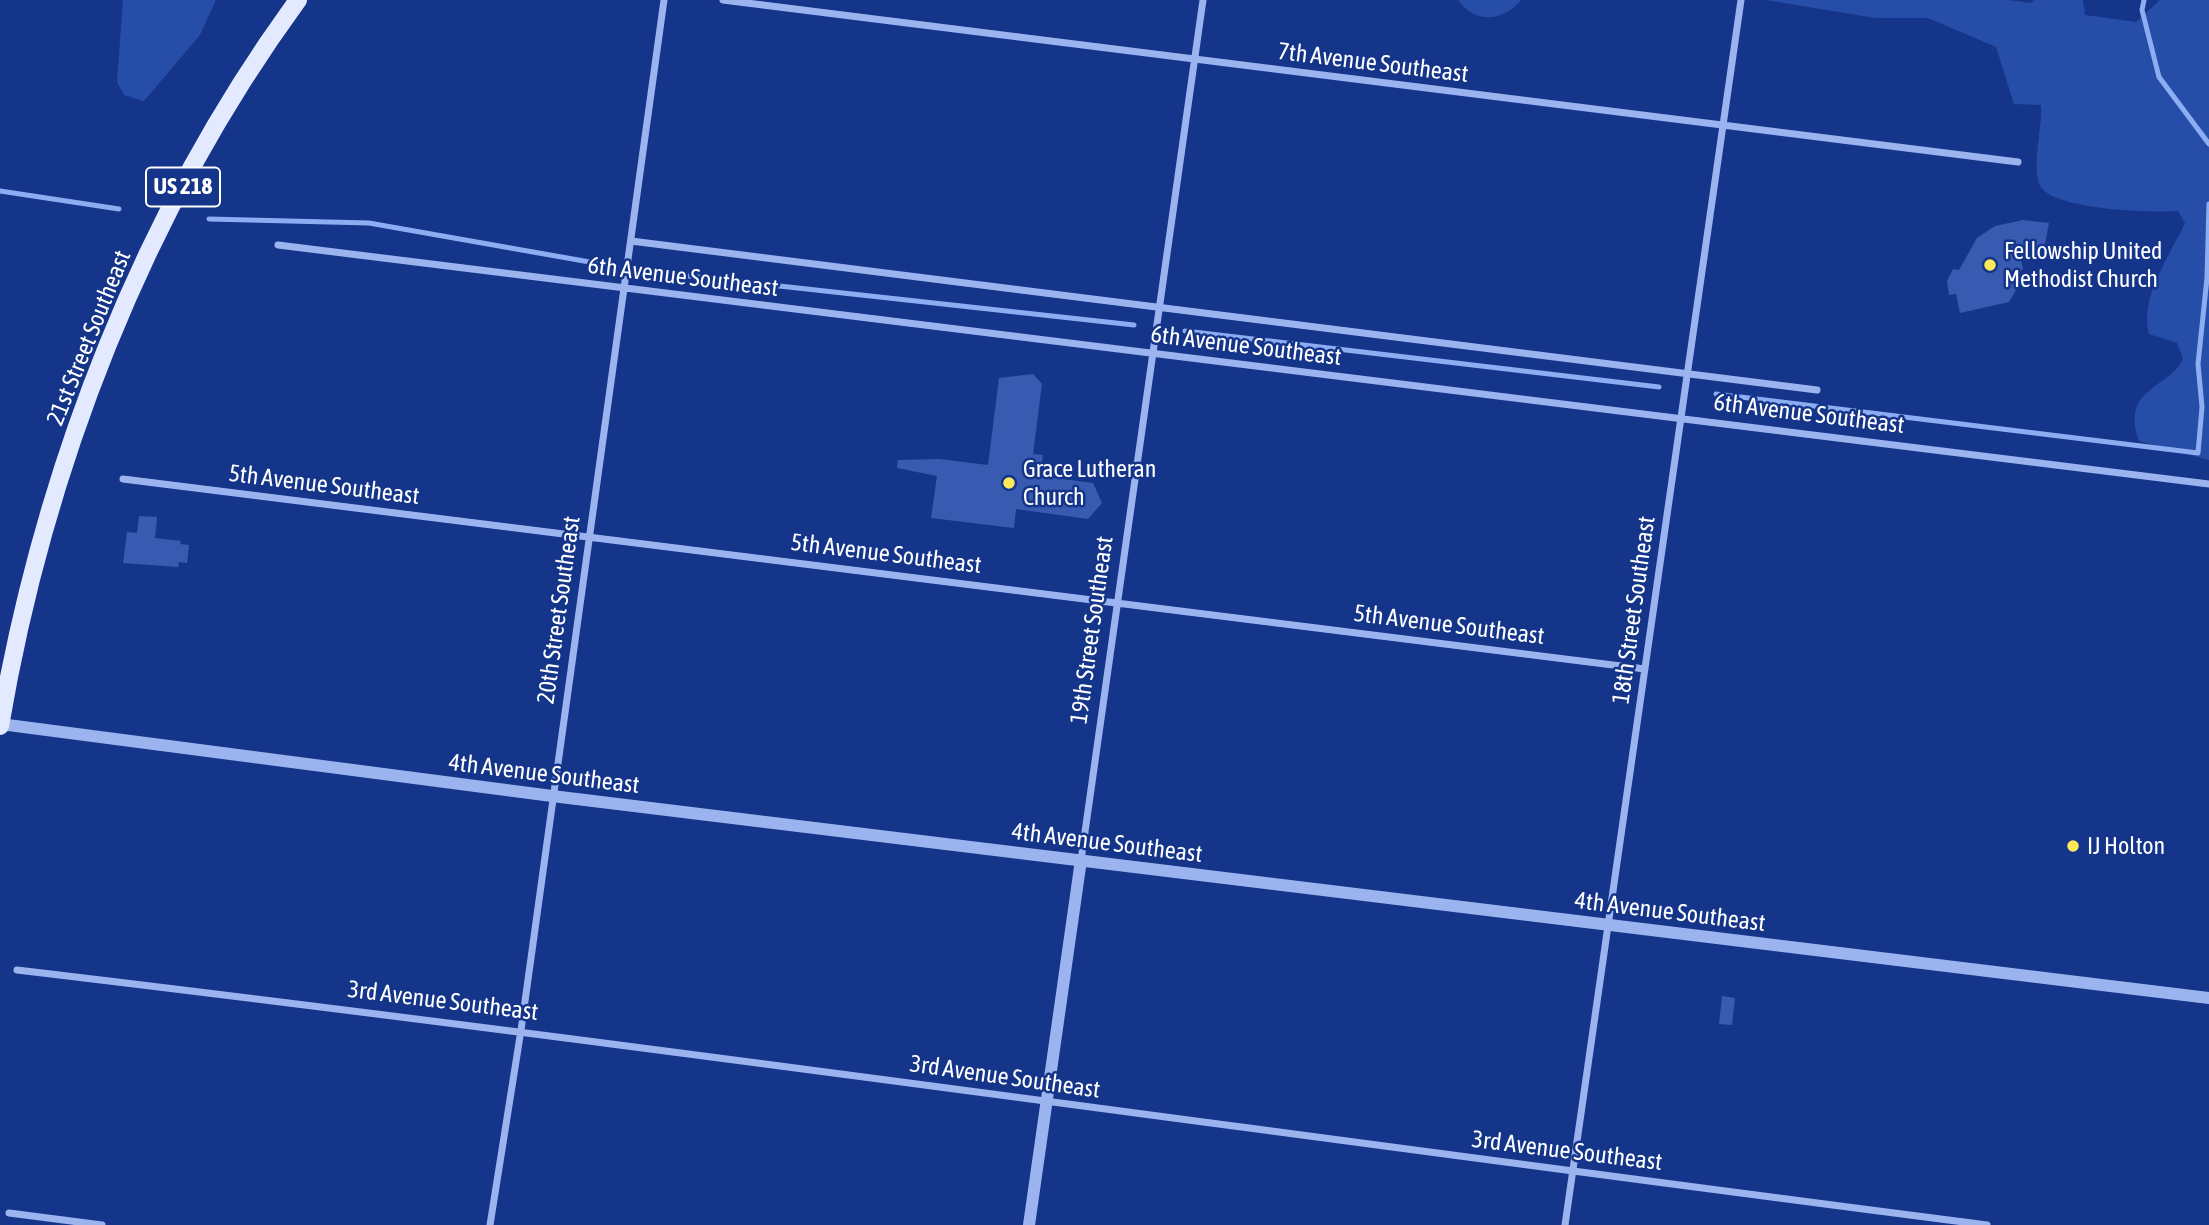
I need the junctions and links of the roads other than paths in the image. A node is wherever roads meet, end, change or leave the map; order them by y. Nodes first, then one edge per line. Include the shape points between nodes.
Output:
1 (298, 0) edge
2 (664, 0) edge
3 (723, 0) edge
4 (1203, 0) edge
5 (1741, 0) edge
6 (1194, 60) junction
7 (1724, 126) junction
8 (2018, 162) dead end
9 (631, 240) junction
10 (278, 245) dead end
11 (624, 289) junction
12 (1159, 306) junction
13 (1153, 354) junction
14 (1689, 373) junction
15 (1816, 390) dead end
16 (1683, 418) junction
17 (123, 479) dead end
18 (2209, 484) edge
19 (589, 537) junction
20 (1118, 603) junction
21 (1645, 669) junction
22 (0, 725) edge
23 (552, 796) junction
24 (1081, 860) junction
25 (1607, 925) junction
26 (17, 970) dead end
27 (2209, 998) edge
28 (521, 1030) junction
29 (1046, 1102) junction
30 (1572, 1172) junction
31 (9, 1213) dead end
32 (102, 1225) edge
33 (490, 1225) edge
34 (1029, 1225) edge
35 (1565, 1225) edge
36 (1987, 1225) edge

1 - 22 main road, 21st Street Southeast / US 218 via 215,129 114,332 46,525
2 - 9 street, 20th Street Southeast
3 - 6 street, 7th Avenue Southeast
4 - 6 street, 19th Street Southeast
5 - 7 street, 18th Street Southeast
6 - 7 street, 7th Avenue Southeast
6 - 12 street, 19th Street Southeast
7 - 8 street, 7th Avenue Southeast
7 - 14 street, 18th Street Southeast
9 - 11 street, 20th Street Southeast
9 - 12 street, 6th Avenue Southeast
10 - 11 street, 6th Avenue Southeast
11 - 13 street, 6th Avenue Southeast
11 - 19 street, 20th Street Southeast
12 - 13 street, 19th Street Southeast
12 - 14 street, 6th Avenue Southeast
13 - 16 street, 6th Avenue Southeast
13 - 20 street, 19th Street Southeast
14 - 15 street, 6th Avenue Southeast
14 - 16 street, 18th Street Southeast
16 - 18 street, 6th Avenue Southeast
16 - 21 street, 18th Street Southeast
17 - 19 street, 5th Avenue Southeast
19 - 20 street, 5th Avenue Southeast
19 - 23 street, 20th Street Southeast
20 - 21 street, 5th Avenue Southeast
20 - 24 street, 19th Street Southeast
21 - 25 street, 18th Street Southeast
22 - 23 street, 4th Avenue Southeast
23 - 24 street, 4th Avenue Southeast
23 - 28 street, 20th Street Southeast
24 - 25 street, 4th Avenue Southeast
24 - 29 street, 19th Street Southeast
25 - 27 street, 4th Avenue Southeast
25 - 30 street, 18th Street Southeast
26 - 28 street, 3rd Avenue Southeast
28 - 29 street, 3rd Avenue Southeast
28 - 33 street, 20th Street Southeast
29 - 30 street, 3rd Avenue Southeast
29 - 34 street, 19th Street Southeast
30 - 35 street, 18th Street Southeast
30 - 36 street, 3rd Avenue Southeast
31 - 32 street

